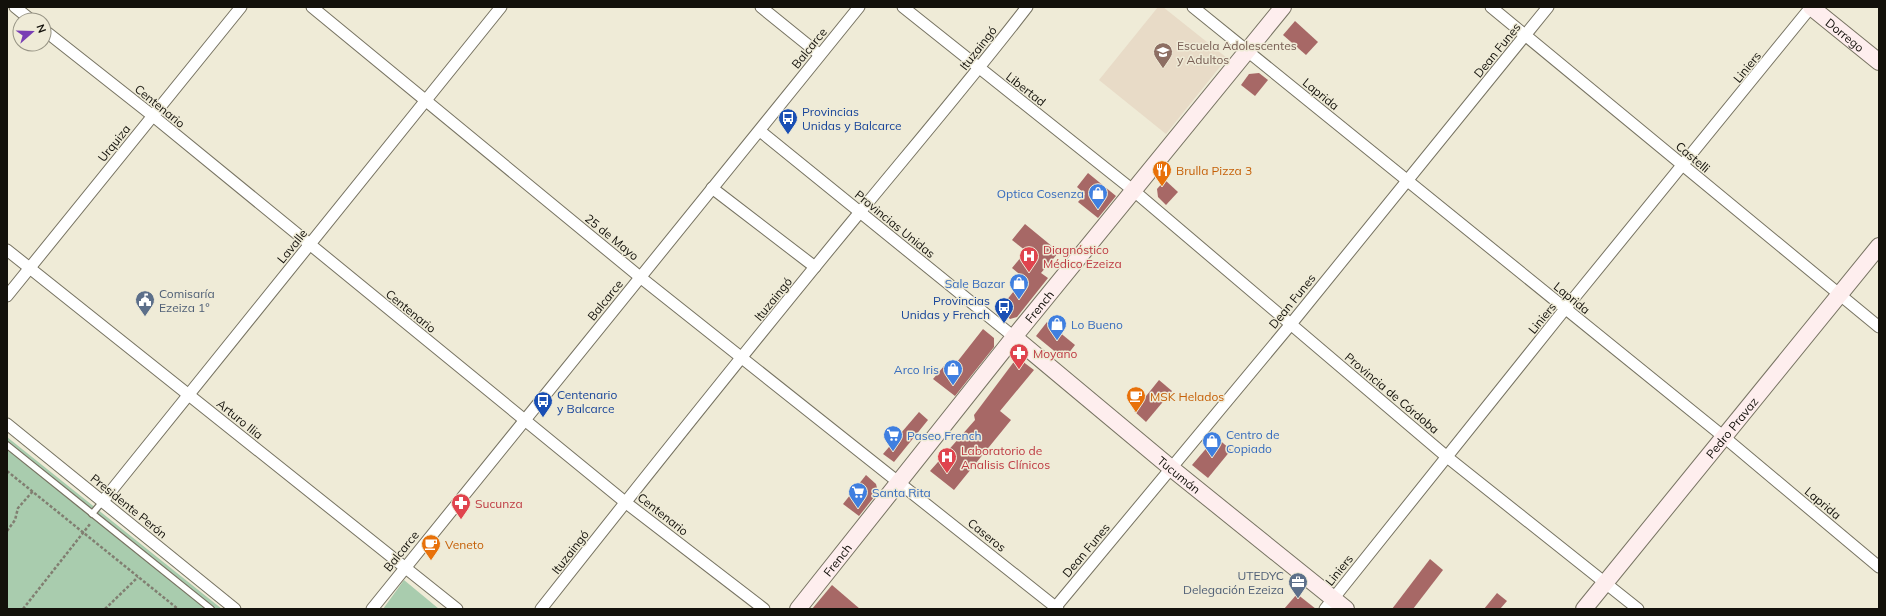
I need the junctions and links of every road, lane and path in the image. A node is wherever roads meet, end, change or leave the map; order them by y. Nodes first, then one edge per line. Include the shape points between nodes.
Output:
1 (241, 7) edge
2 (312, 7) edge
3 (501, 7) edge
4 (761, 7) edge
5 (859, 7) edge
6 (903, 7) edge
7 (1027, 7) edge
8 (1193, 7) edge
9 (1283, 7) edge
10 (1491, 7) edge
11 (1548, 7) edge
12 (1811, 7) edge
13 (1525, 35) junction
14 (52, 36) edge
15 (1248, 51) junction
16 (819, 54) junction
17 (1879, 62) edge
18 (980, 68) junction
19 (425, 100) junction
20 (153, 116) junction
21 (760, 131) junction
22 (1684, 166) junction
23 (1406, 181) junction
24 (712, 188) junction
25 (1134, 191) junction
26 (860, 212) junction
27 (309, 245) junction
28 (1879, 246) edge
29 (7, 250) edge
30 (815, 267) junction
31 (30, 269) junction
32 (640, 277) junction
33 (7, 296) edge
34 (1840, 296) junction
35 (1565, 309) junction
36 (1291, 324) junction
37 (1879, 327) edge
38 (1014, 337) junction
39 (741, 358) junction
40 (189, 395) junction
41 (525, 420) junction
42 (7, 424) edge
43 (1724, 437) junction
44 (7, 445) edge
45 (1447, 457) junction
46 (1171, 468) junction
47 (7, 471) edge
48 (899, 482) junction
49 (33, 491) junction
50 (104, 501) junction
51 (626, 502) junction
52 (94, 516) junction
53 (7, 531) edge
54 (83, 532) junction
55 (405, 567) junction
56 (1879, 567) edge
57 (138, 577) junction
58 (1606, 583) junction
59 (1329, 604) edge
60 (176, 608) edge
61 (1056, 608) edge
62 (23, 609) edge
63 (105, 609) edge
64 (211, 609) edge
65 (234, 609) edge
66 (372, 609) edge
67 (457, 609) edge
68 (541, 609) edge
69 (764, 609) edge
70 (798, 609) edge
71 (1346, 609) edge
72 (1584, 609) edge
73 (1638, 609) edge

1 - 20 street, Urquiza
2 - 19 street, 25 de Mayo
3 - 19 street, Lavalle
4 - 16 street
5 - 16 street, Balcarce
6 - 18 street, Libertad
7 - 18 street, Ituzaingó
8 - 15 street, Laprida
9 - 15 street, French
10 - 13 street, Castelli
11 - 13 street, Dean Funes
12 - 17 street, Dorrego
12 - 22 street, Liniers
13 - 22 street, Castelli
13 - 23 street, Dean Funes
14 - 20 street, Centenario
15 - 23 street, Laprida
15 - 25 street, French
16 - 21 street, Balcarce
18 - 25 street, Libertad
18 - 26 street, Ituzaingó
19 - 27 street, Lavalle
19 - 32 street, 25 de Mayo
20 - 27 street, Centenario
20 - 31 street, Urquiza
21 - 24 street, Balcarce
21 - 26 street, Provincias Unidas
22 - 34 street, Castelli
22 - 35 street, Liniers
23 - 35 street, Laprida
23 - 36 street, Dean Funes
24 - 30 street
24 - 32 street, Balcarce
25 - 36 street, Provincia de Córdoba
25 - 38 street, French
26 - 30 street, Ituzaingó
26 - 38 street, Provincias Unidas
27 - 40 street, Lavalle
27 - 41 street, Centenario
28 - 34 street, Pedro Pravaz
29 - 31 street, Arturo Ilia
30 - 39 street, Ituzaingó
31 - 33 street, Urquiza
31 - 40 street, Arturo Ilia
32 - 39 street, 25 de Mayo
32 - 41 street, Balcarce
34 - 37 street, Castelli
34 - 43 street, Pedro Pravaz
35 - 43 street, Laprida
35 - 45 street, Liniers
36 - 45 street, Provincia de Córdoba
36 - 46 street, Dean Funes
38 - 46 street, Tucumán
38 - 48 street, French
39 - 48 street, 25 de Mayo
39 - 51 street, Ituzaingó
40 - 50 street, Lavalle
40 - 55 street, Arturo Ilia
41 - 51 street, Centenario
41 - 55 street, Balcarce
42 - 50 street, Presidente Perón
43 - 56 street, Laprida
43 - 58 street, Pedro Pravaz
44 - 52 lane
45 - 58 street, Provincia de Córdoba
45 - 59 street, Liniers
46 - 59 street, Tucumán
46 - 61 street, Dean Funes
47 - 49 path
48 - 61 street, Caseros
48 - 70 street, French
49 - 53 path via 18,508 15,520
49 - 54 path
50 - 52 lane
50 - 65 street, Presidente Perón
51 - 68 street, Ituzaingó
51 - 69 street, Centenario
52 - 54 path
52 - 64 lane
54 - 57 path
54 - 62 path
55 - 66 street, Balcarce
55 - 67 street, Arturo Ilia
57 - 60 path
57 - 63 path
58 - 72 street, Pedro Pravaz
58 - 73 street, Provincia de Córdoba
59 - 71 street, Tucumán

